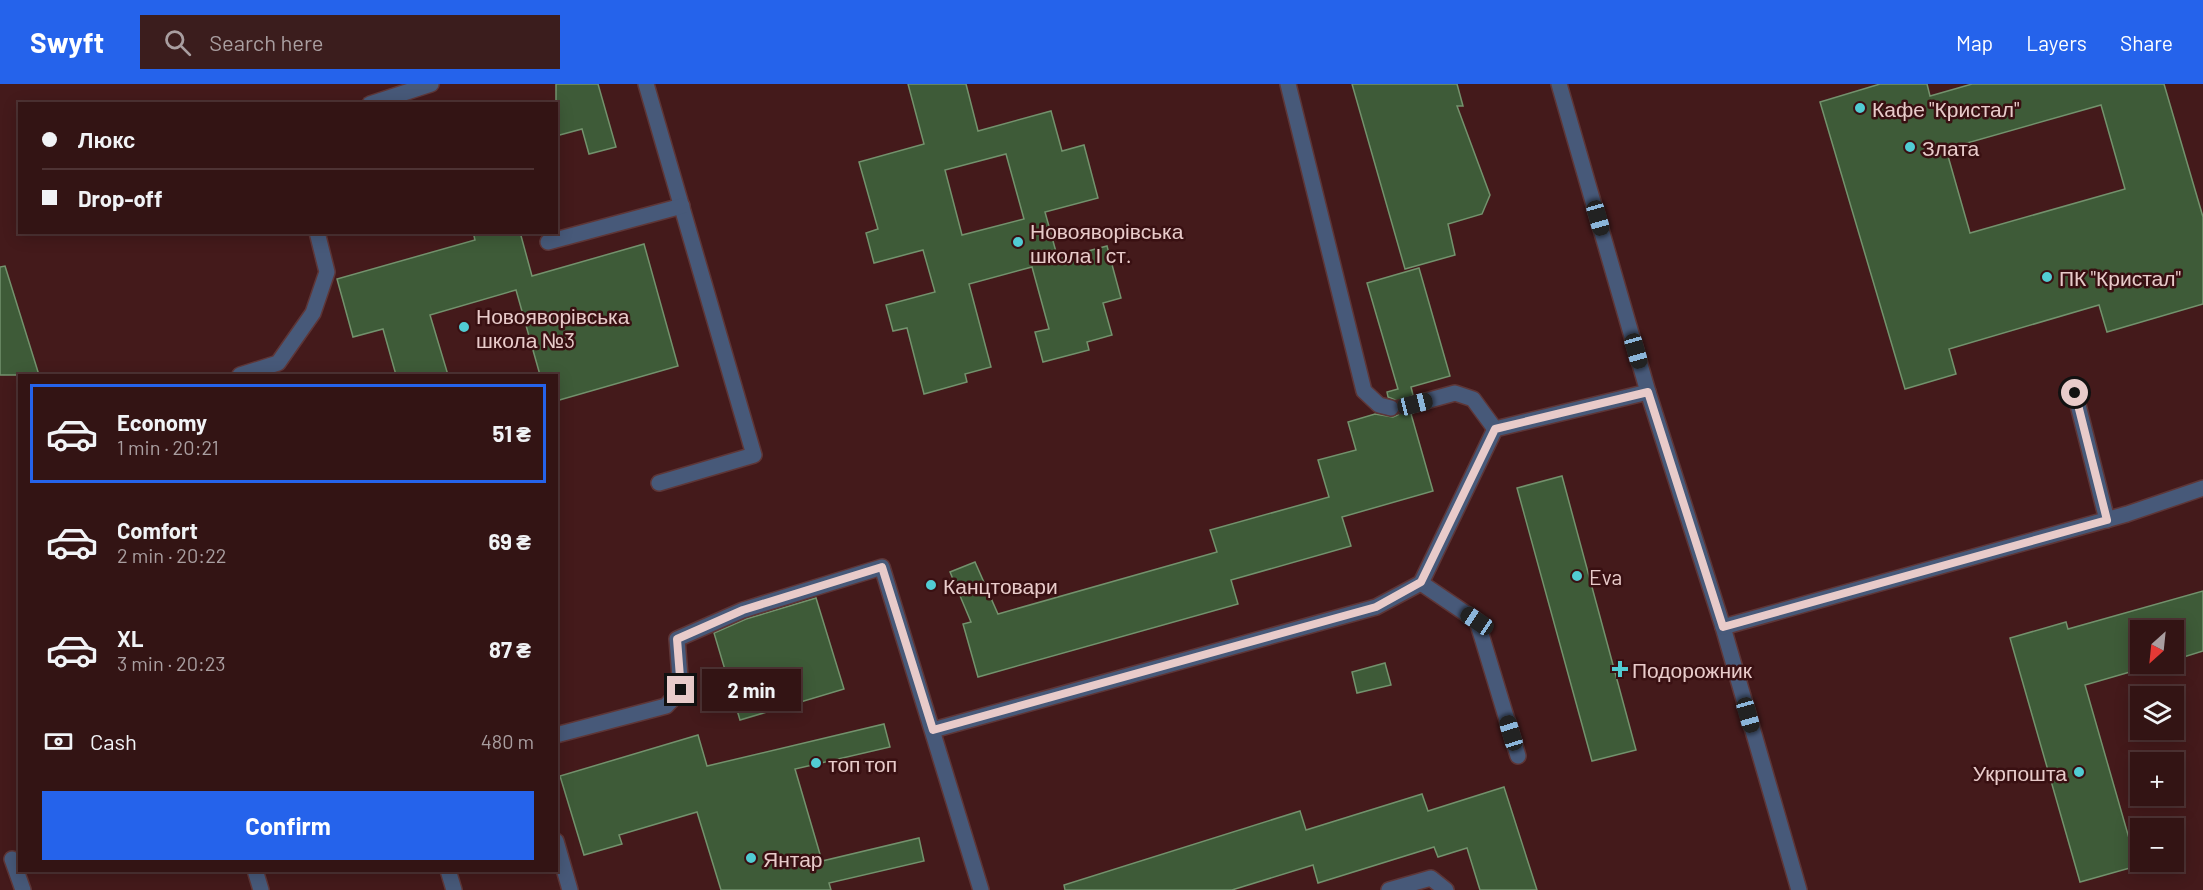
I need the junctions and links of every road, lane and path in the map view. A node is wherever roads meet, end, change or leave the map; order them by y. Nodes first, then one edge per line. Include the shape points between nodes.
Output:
1 (432, 84) edge
2 (646, 84) edge
3 (1288, 84) edge
4 (1559, 84) edge
5 (376, 102) edge
6 (682, 206) junction
7 (317, 234) edge
8 (548, 242) dead end
9 (243, 374) edge
10 (1648, 392) junction
11 (2075, 393) dead end
12 (1415, 404) tunnel mouth
13 (1391, 408) tunnel mouth
14 (1495, 429) junction
15 (659, 483) dead end
16 (2203, 488) edge
17 (2107, 520) junction
18 (1421, 582) junction
19 (1723, 627) junction
20 (933, 730) junction
21 (558, 734) edge
22 (1518, 756) dead end
23 (558, 848) edge
24 (10, 859) edge
25 (256, 872) edge
26 (449, 872) edge
27 (23, 890) edge
28 (261, 890) edge
29 (454, 890) edge
30 (570, 890) edge
31 (981, 890) edge
32 (1389, 890) edge
33 (1446, 890) edge
34 (1799, 890) edge

1 - 5 street
2 - 6 street
3 - 13 street via 1364,391 1378,405
4 - 10 street
6 - 8 street
6 - 15 street via 754,455
7 - 9 street via 327,273 313,313 278,363
10 - 14 street
10 - 19 street
11 - 17 street
12 - 14 street via 1455,393 1473,399
14 - 18 street
16 - 17 street
17 - 19 street
18 - 20 street via 1376,607
18 - 22 street via 1477,621
19 - 34 street
20 - 21 street via 882,567 743,610 677,639 681,690 666,706
20 - 31 street
23 - 30 street
24 - 27 street
25 - 28 street
26 - 29 street
32 - 33 street via 1431,878

